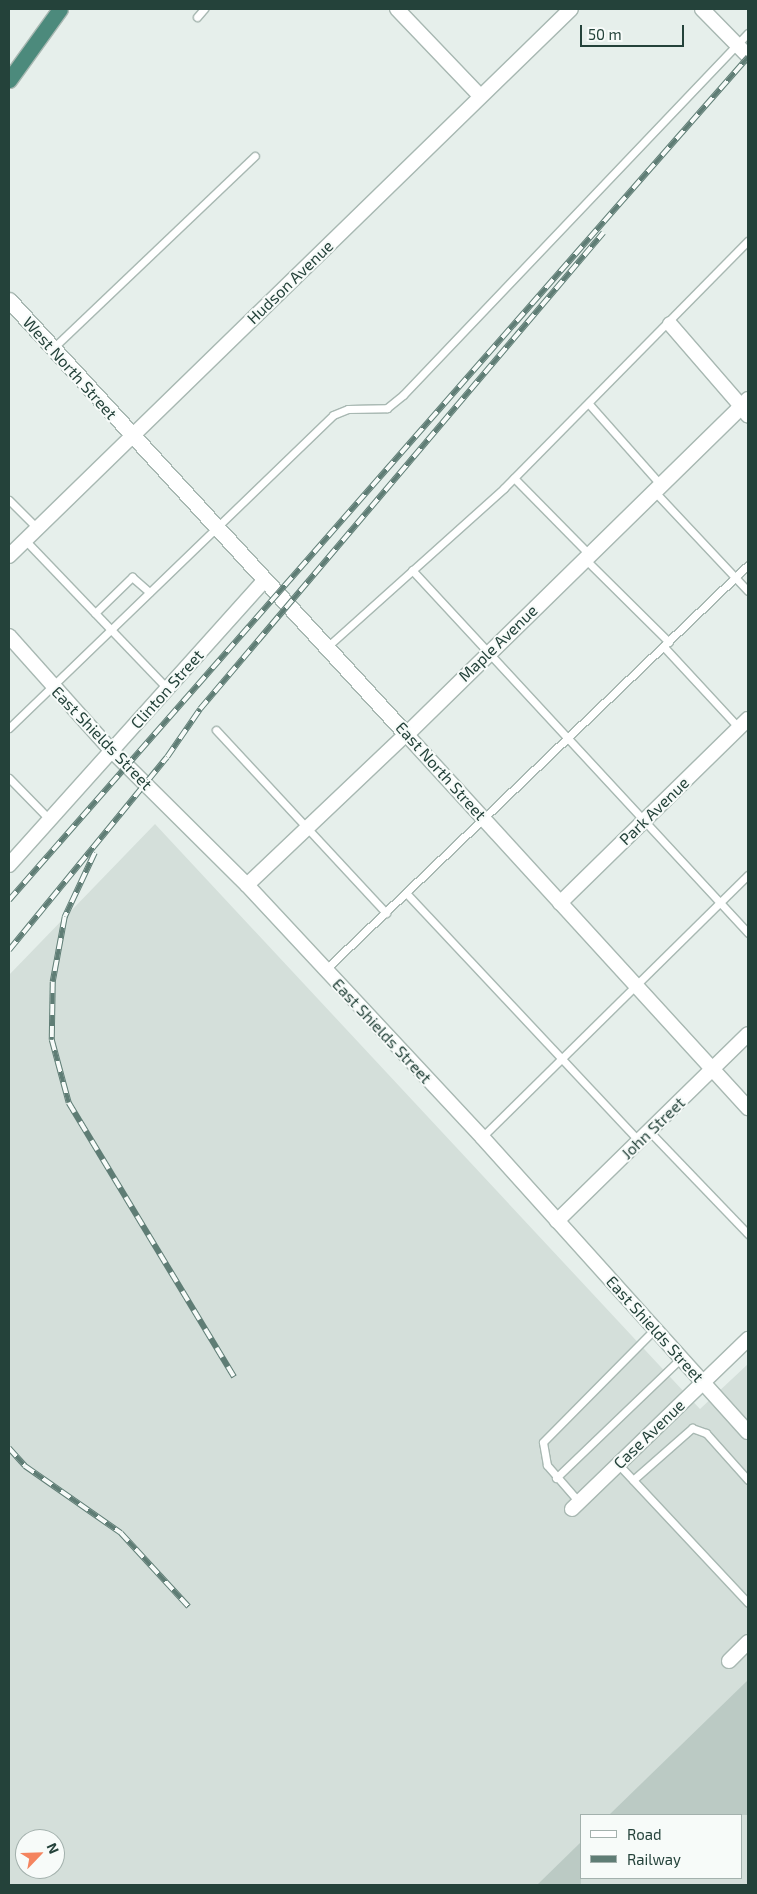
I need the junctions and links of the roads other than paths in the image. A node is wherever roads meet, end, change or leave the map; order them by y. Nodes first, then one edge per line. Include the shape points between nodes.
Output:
1 (60, 9) edge
2 (204, 9) edge
3 (396, 9) edge
4 (571, 9) edge
5 (702, 9) edge
6 (197, 17) dead end
7 (748, 33) edge
8 (738, 45) junction
9 (748, 56) edge
10 (9, 80) edge
11 (480, 96) junction
12 (255, 156) dead end
13 (748, 241) edge
14 (9, 300) edge
15 (670, 324) junction
16 (52, 350) junction
17 (589, 404) junction
18 (746, 407) edge
19 (131, 436) junction
20 (514, 478) junction
21 (658, 488) junction
22 (9, 500) edge
23 (219, 527) junction
24 (37, 528) junction
25 (25, 540) junction
26 (9, 556) edge
27 (587, 557) junction
28 (748, 565) edge
29 (412, 570) junction
30 (736, 577) junction
31 (265, 580) junction
32 (748, 591) edge
33 (149, 592) junction
34 (95, 613) junction
35 (112, 630) junction
36 (9, 636) edge
37 (666, 644) junction
38 (328, 647) junction
39 (487, 654) junction
40 (53, 688) junction
41 (167, 688) junction
42 (744, 723) edge
43 (9, 728) edge
44 (216, 730) dead end
45 (406, 734) junction
46 (569, 739) junction
47 (111, 750) junction
48 (9, 778) edge
49 (49, 819) junction
50 (484, 819) junction
51 (644, 821) junction
52 (307, 828) junction
53 (9, 865) edge
54 (748, 875) edge
55 (246, 885) junction
56 (407, 894) junction
57 (720, 902) junction
58 (560, 903) junction
59 (386, 913) junction
60 (748, 933) edge
61 (325, 971) junction
62 (635, 983) junction
63 (748, 1034) edge
64 (558, 1058) junction
65 (713, 1069) junction
66 (748, 1108) edge
67 (644, 1136) junction
68 (482, 1138) junction
69 (558, 1221) junction
70 (748, 1234) edge
71 (655, 1329) junction
72 (748, 1339) edge
73 (681, 1358) junction
74 (703, 1382) junction
75 (748, 1432) edge
76 (618, 1464) junction
77 (556, 1478) junction
78 (633, 1480) junction
79 (748, 1480) edge
80 (576, 1505) joint
81 (748, 1603) edge
82 (748, 1642) edge
83 (729, 1661) dead end

1 - 10 highway
2 - 6 lane
3 - 11 street
4 - 11 street, Hudson Avenue
5 - 8 street
7 - 8 lane
8 - 9 street
8 - 23 lane via 403,395 387,408 348,409 333,415
11 - 19 street, Hudson Avenue
12 - 16 lane
13 - 15 lane
14 - 16 street, West North Street
15 - 17 lane
15 - 18 street
16 - 19 street, West North Street
17 - 20 lane
17 - 21 lane
18 - 21 street, Maple Avenue
19 - 23 street, East North Street
19 - 24 street, Hudson Avenue
20 - 27 lane
20 - 29 lane
21 - 27 street, Maple Avenue
21 - 30 lane
22 - 24 lane
23 - 31 street, East North Street
23 - 33 lane
24 - 25 street, Hudson Avenue
25 - 26 street, Hudson Avenue
25 - 34 lane
27 - 37 lane
27 - 39 street, Maple Avenue
28 - 30 lane
29 - 38 lane
29 - 39 lane
30 - 32 lane
30 - 37 lane
31 - 38 street, East North Street
31 - 41 street, Clinton Street
33 - 34 lane via 132,578
33 - 35 lane
34 - 35 lane
35 - 40 lane
35 - 41 lane
36 - 40 street, East Shields Street
37 - 42 lane
37 - 46 lane
38 - 45 street, East North Street
39 - 45 street, Maple Avenue
39 - 46 lane
40 - 43 lane
40 - 47 street, East Shields Street
41 - 47 street, Clinton Street
42 - 51 street, Park Avenue
44 - 52 lane
45 - 50 street, East North Street
45 - 52 street, Maple Avenue
46 - 50 lane
46 - 51 lane
47 - 49 street, Clinton Street
47 - 55 street, East Shields Street
48 - 49 lane
49 - 53 street, Clinton Street
50 - 56 lane
50 - 58 street, East North Street
51 - 57 lane
51 - 58 street, Park Avenue
52 - 55 street, Maple Avenue
52 - 59 lane
54 - 57 lane
55 - 61 street, East Shields Street
56 - 59 lane
56 - 64 lane
57 - 60 lane
57 - 62 lane
58 - 62 street, East North Street
59 - 61 lane
61 - 68 street, East Shields Street
62 - 64 lane
62 - 65 street, East North Street
63 - 65 street, John Street
64 - 67 lane
64 - 68 lane
65 - 66 street, East North Street
65 - 67 street, John Street
67 - 69 street, John Street
67 - 70 lane
68 - 69 street, East Shields Street
69 - 71 street, East Shields Street
71 - 73 street, East Shields Street
71 - 77 lane via 543,1442 541,1453
72 - 74 street, Case Avenue
73 - 74 street, East Shields Street
73 - 77 lane
74 - 75 street, East Shields Street
74 - 76 street, Case Avenue
76 - 78 lane
76 - 80 street, Case Avenue
77 - 80 lane
78 - 79 lane via 692,1428 706,1433
78 - 81 lane
82 - 83 street

